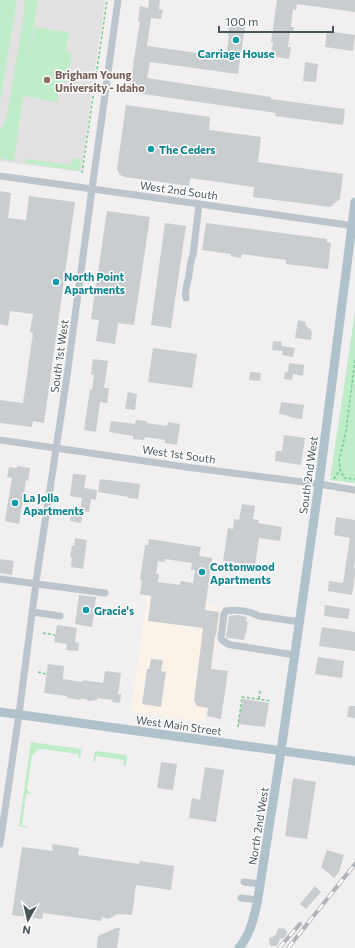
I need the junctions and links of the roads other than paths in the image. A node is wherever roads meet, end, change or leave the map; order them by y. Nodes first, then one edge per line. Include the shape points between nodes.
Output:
1 (118, 0) edge
2 (0, 176) edge
3 (92, 189) junction
4 (355, 202) edge
5 (199, 204) junction
6 (353, 226) edge
7 (186, 298) dead end
8 (0, 440) edge
9 (56, 448) junction
10 (319, 484) junction
11 (355, 490) edge
12 (0, 578) edge
13 (36, 584) junction
14 (105, 593) dead end
15 (32, 612) junction
16 (60, 616) dead end
17 (300, 622) junction
18 (295, 655) junction
19 (0, 712) edge
20 (19, 714) junction
21 (281, 751) junction
22 (355, 761) edge
23 (0, 844) edge
24 (244, 882) dead end
25 (260, 884) junction
26 (241, 898) dead end
27 (258, 902) junction
28 (239, 948) edge

1 - 3 street, South 1st West
2 - 3 street, West 2nd South
3 - 5 street, West 2nd South
3 - 9 street, South 1st West
4 - 6 main road, South 2nd West
5 - 6 street, West 2nd South
5 - 7 street
6 - 10 main road, South 2nd West
8 - 9 street, West 1st South
9 - 10 street, West 1st South
9 - 13 street, South 1st West
10 - 11 street, West 1st South
10 - 17 main road, South 2nd West
12 - 13 street
13 - 14 street
13 - 15 street, South 1st West
15 - 16 street
15 - 20 street, South 1st West
17 - 18 main road, South 2nd West
17 - 18 street via 231,610 224,614 221,638 228,644
18 - 21 main road, South 2nd West
19 - 20 main road, West Main Street
20 - 21 main road, West Main Street
20 - 23 street, South 1st West
21 - 22 main road, West Main Street
21 - 25 main road, North 2nd West
24 - 25 street
25 - 27 main road, North 2nd West
26 - 27 street
27 - 28 main road, North 2nd West via 252,927

